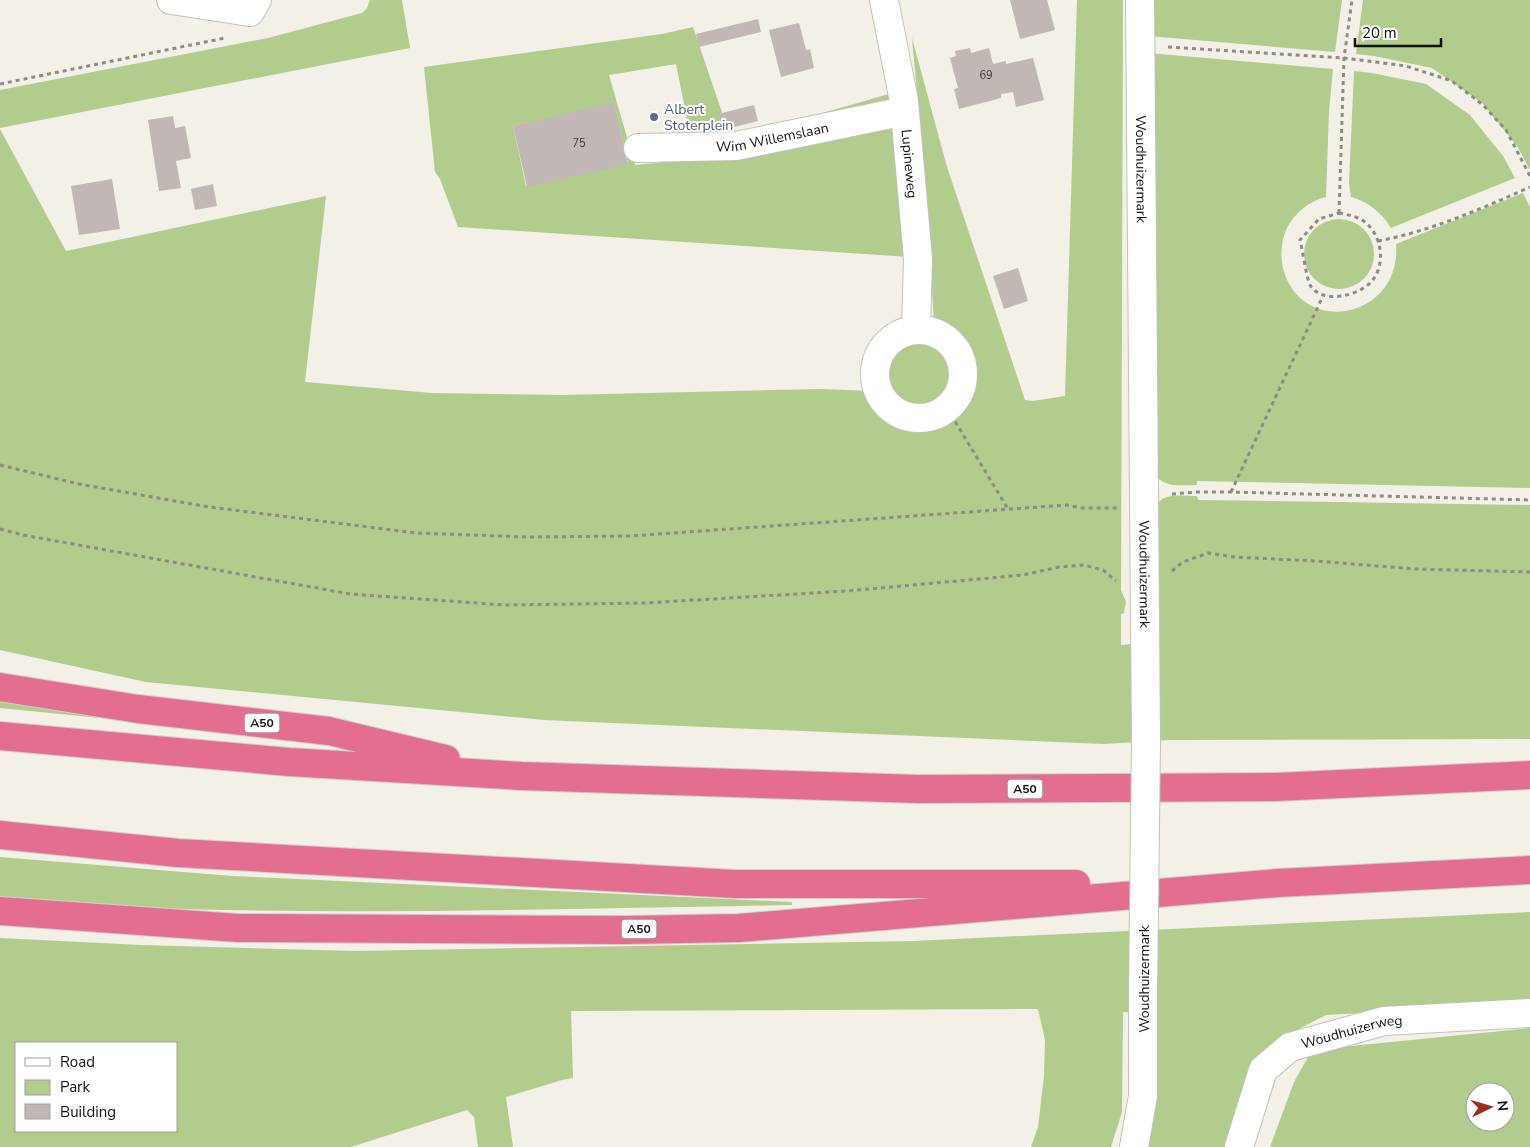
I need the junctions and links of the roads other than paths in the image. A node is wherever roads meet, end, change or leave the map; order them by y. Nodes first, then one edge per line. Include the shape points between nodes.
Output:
1 (171, 0) edge
2 (884, 0) edge
3 (1140, 0) edge
4 (254, 6) edge
5 (905, 111) junction
6 (638, 148) dead end
7 (916, 330) junction
8 (0, 687) edge
9 (0, 736) edge
10 (1530, 775) edge
11 (521, 776) junction
12 (0, 835) edge
13 (1530, 870) edge
14 (1278, 883) junction
15 (0, 911) edge
16 (1530, 1013) edge
17 (1134, 1147) edge
18 (1239, 1147) edge

1 - 4 street
2 - 5 street, Lupineweg
3 - 17 street, Woudhuizermark, bridge via 1146,742 1143,1096
5 - 6 street, Wim Willemslaan via 736,146
5 - 7 street, Lupineweg via 918,259
7 - 7 street via 934,332 947,340 959,356 963,370 960,389 953,402 940,413 924,418 905,416 890,408 879,394 875,377 878,358 886,344 899,334
8 - 11 highway, A50 via 138,709 329,731
9 - 11 highway, A50 via 289,762
10 - 11 highway, A50 via 1276,787 928,789
12 - 14 highway, A50 via 178,853 735,884
13 - 14 highway, A50
14 - 15 highway, A50 via 739,928 238,928
16 - 18 street, Woudhuizerweg via 1384,1021 1290,1047 1264,1070

